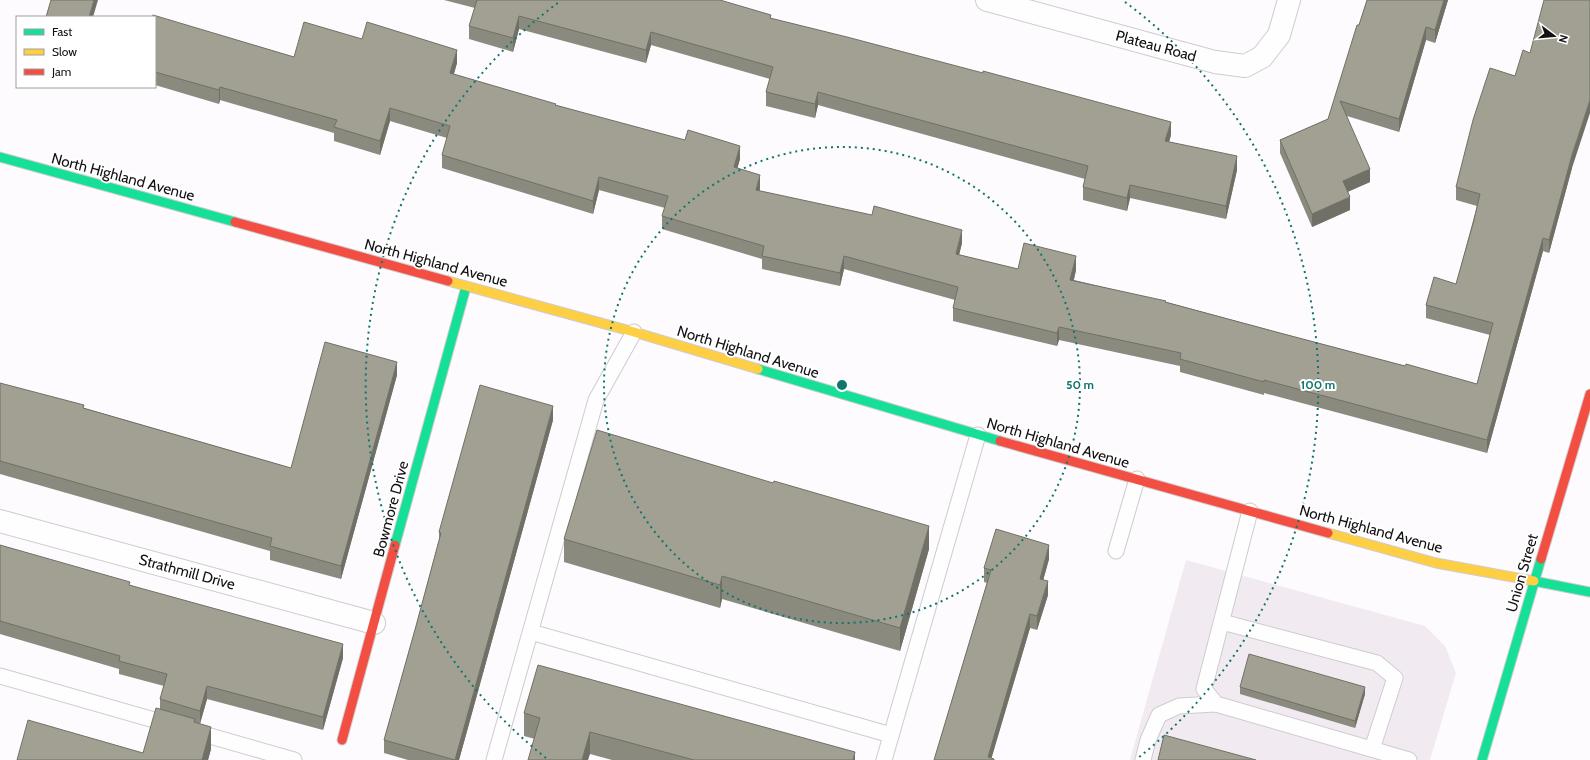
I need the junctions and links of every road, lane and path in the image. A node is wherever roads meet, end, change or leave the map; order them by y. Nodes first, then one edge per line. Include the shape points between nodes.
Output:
1 (987, 0) edge
2 (1289, 0) edge
3 (0, 158) edge
4 (466, 287) junction
5 (634, 332) junction
6 (1590, 394) edge
7 (978, 435) junction
8 (1137, 480) junction
9 (1250, 511) junction
10 (0, 521) edge
11 (1116, 551) dead end
12 (1535, 581) junction
13 (1590, 592) edge
14 (1222, 622) junction
15 (374, 623) junction
16 (532, 632) junction
17 (0, 676) edge
18 (1216, 704) junction
19 (891, 735) junction
20 (342, 740) dead end
21 (1372, 750) junction
22 (259, 755) edge
23 (294, 760) edge
24 (494, 760) edge
25 (884, 760) edge
26 (1143, 760) edge
27 (1409, 760) edge
28 (1482, 760) edge

1 - 2 street, Plateau Road via 1215,62 1245,66 1262,57 1279,35
3 - 4 street, North Highland Avenue
4 - 5 street, North Highland Avenue
4 - 15 street, Bowmore Drive
5 - 7 street, North Highland Avenue
5 - 16 lane via 596,400
6 - 12 street, Union Street
7 - 8 street, North Highland Avenue
7 - 19 lane
8 - 9 street, North Highland Avenue
8 - 11 lane
9 - 12 street, North Highland Avenue via 1436,563
9 - 14 lane
10 - 15 street, Strathmill Drive
12 - 13 street, North Highland Avenue
12 - 28 street, Union Street
14 - 18 lane via 1204,689
14 - 21 lane via 1377,663 1395,678
15 - 20 street, Bowmore Drive
16 - 19 lane
16 - 24 lane
17 - 22 lane
18 - 21 lane
18 - 26 lane via 1179,706 1159,715
19 - 25 lane
21 - 27 lane
22 - 23 lane

